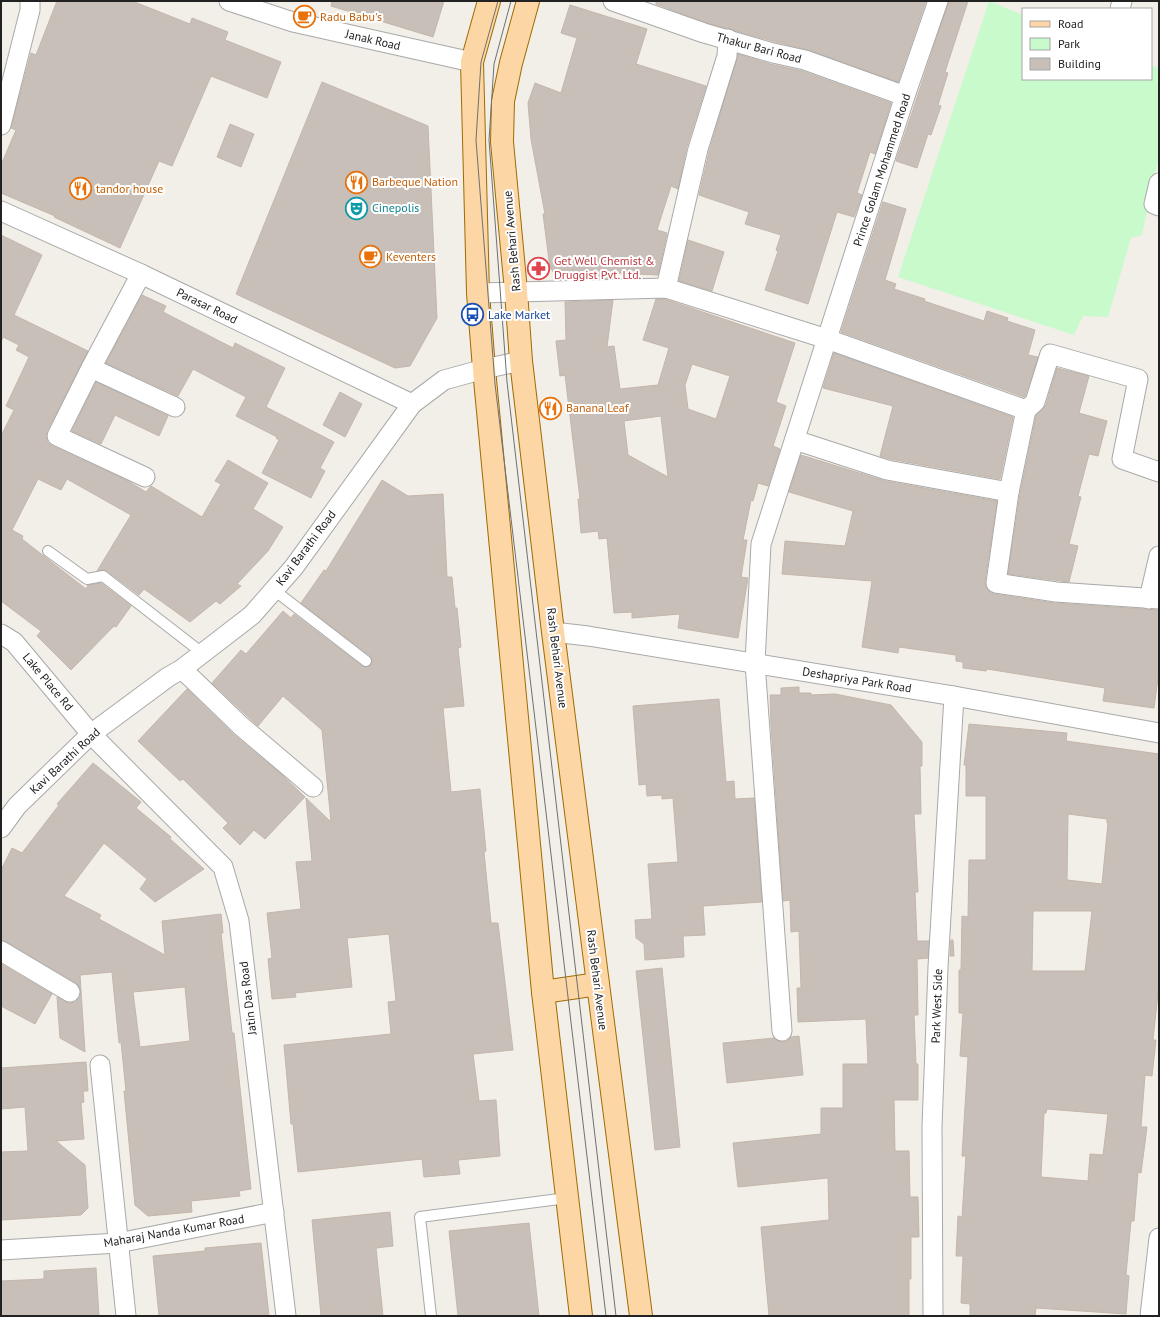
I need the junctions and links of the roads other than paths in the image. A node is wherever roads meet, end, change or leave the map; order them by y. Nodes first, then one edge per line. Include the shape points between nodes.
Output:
1 (30, 1) edge
2 (229, 1) edge
3 (489, 1) edge
4 (528, 1) edge
5 (613, 1) edge
6 (938, 1) edge
7 (728, 39) junction
8 (472, 62) junction
9 (906, 96) junction
10 (1, 125) edge
11 (1159, 183) edge
12 (1159, 206) edge
13 (1, 211) edge
14 (141, 274) junction
15 (666, 288) junction
16 (516, 291) junction
17 (478, 293) junction
18 (827, 339) junction
19 (521, 361) junction
20 (91, 368) junction
21 (484, 369) junction
22 (412, 404) junction
23 (175, 407) dead end
24 (1026, 410) junction
25 (795, 440) junction
26 (1159, 472) edge
27 (145, 477) dead end
28 (1009, 492) junction
29 (48, 551) dead end
30 (1159, 556) edge
31 (274, 590) junction
32 (1154, 599) edge
33 (553, 632) junction
34 (1, 634) edge
35 (201, 652) junction
36 (366, 661) dead end
37 (754, 663) junction
38 (182, 668) junction
39 (954, 696) junction
40 (1159, 733) edge
41 (91, 734) junction
42 (313, 787) dead end
43 (1, 828) edge
44 (1, 951) edge
45 (598, 984) junction
46 (70, 992) dead end
47 (543, 992) junction
48 (782, 1031) dead end
49 (100, 1065) dead end
50 (567, 1198) junction
51 (274, 1212) junction
52 (1159, 1238) edge
53 (118, 1243) junction
54 (1, 1250) edge
55 (126, 1316) edge
56 (286, 1316) edge
57 (431, 1316) edge
58 (581, 1316) edge
59 (641, 1316) edge
60 (933, 1316) edge
61 (1150, 1316) edge

1 - 10 street via 30,10
2 - 8 street, Janak Road via 294,22
3 - 8 main road
4 - 16 main road, Rash Behari Avenue via 503,101 502,142
5 - 7 street, Thakur Bari Road
6 - 9 street, Prince Golam Mohammed Road
7 - 9 street, Thakur Bari Road via 804,60
7 - 15 street via 727,56 698,149
8 - 17 main road
9 - 18 street, Prince Golam Mohammed Road
11 - 12 street via 1154,204
13 - 14 street, Parasar Road
14 - 20 street
14 - 22 street, Parasar Road
15 - 16 street
15 - 18 street
16 - 17 street
16 - 19 main road, Rash Behari Avenue
17 - 21 main road
18 - 24 street
18 - 25 street, Prince Golam Mohammed Road
19 - 21 street, Kavi Barathi Road
19 - 33 main road, Rash Behari Avenue
20 - 23 street
20 - 27 street via 57,436
21 - 22 street, Kavi Barathi Road via 444,380
21 - 47 main road
22 - 31 street, Kavi Barathi Road via 294,567
24 - 26 street via 1035,402 1050,354 1138,379 1122,459
24 - 28 street
25 - 28 street via 887,470
25 - 37 street via 761,544
28 - 32 street via 996,583 1056,592
29 - 35 lane via 87,579 103,576
30 - 32 street
31 - 35 street, Kavi Barathi Road via 252,614
31 - 36 lane
33 - 37 street, Deshapriya Park Road
33 - 45 main road, Rash Behari Avenue
34 - 41 street, Lake Place Rd via 14,642
35 - 38 street, Kavi Barathi Road
37 - 39 street, Deshapriya Park Road
37 - 48 street
38 - 41 street, Kavi Barathi Road
38 - 42 street via 241,726
39 - 40 street, Deshapriya Park Road
39 - 60 street, Park West Side via 938,966 933,1112
41 - 43 street, Kavi Barathi Road via 17,806
41 - 51 street, Jatin Das Road via 223,867 239,921
44 - 46 street
45 - 47 main road
45 - 59 main road, Rash Behari Avenue
47 - 50 main road
49 - 53 street
50 - 57 lane via 420,1217
50 - 58 main road
51 - 53 street, Maharaj Nanda Kumar Road
51 - 56 street, Jatin Das Road
52 - 61 street
53 - 54 street, Maharaj Nanda Kumar Road
53 - 55 street

